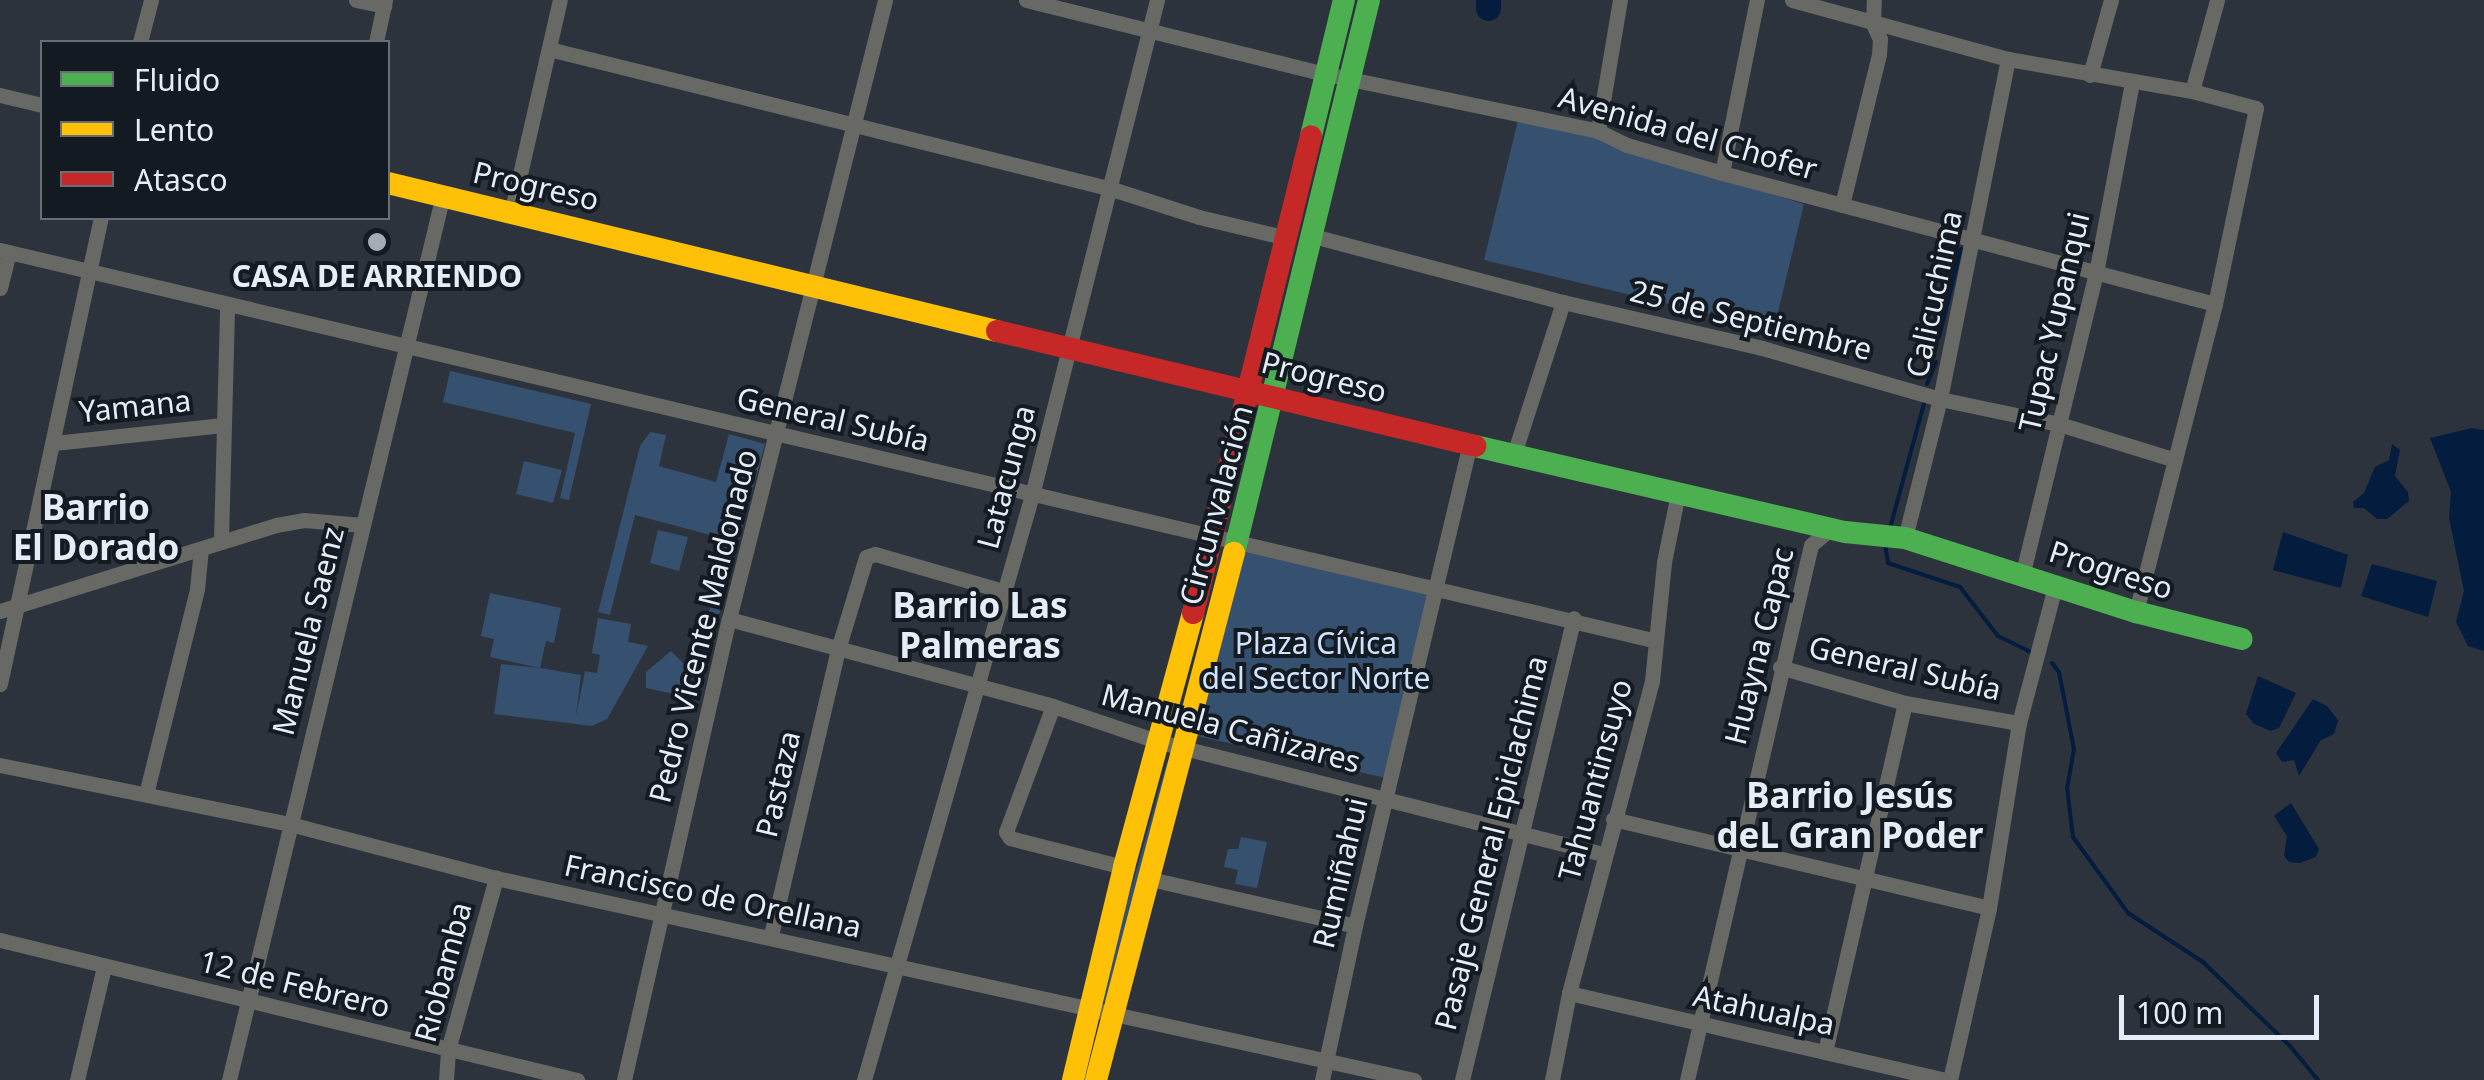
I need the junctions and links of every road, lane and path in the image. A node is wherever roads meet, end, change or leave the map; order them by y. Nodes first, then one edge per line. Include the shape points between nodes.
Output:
1 (150, 0) edge
2 (356, 0) edge
3 (560, 0) edge
4 (885, 0) edge
5 (1026, 0) edge
6 (1158, 0) edge
7 (1344, 0) edge
8 (1368, 0) edge
9 (1620, 0) edge
10 (1757, 0) edge
11 (1792, 0) edge
12 (1874, 0) edge
13 (2111, 0) edge
14 (2217, 0) edge
15 (385, 3) edge
16 (1873, 24) junction
17 (1150, 30) junction
18 (140, 40) edge
19 (376, 40) edge
20 (549, 49) junction
21 (2008, 59) junction
22 (1326, 74) junction
23 (2090, 75) junction
24 (1351, 77) junction
25 (2132, 82) junction
26 (2192, 92) junction
27 (0, 95) edge
28 (40, 104) edge
29 (853, 127) junction
30 (1598, 130) junction
31 (1722, 173) junction
32 (390, 183) edge
33 (1112, 189) junction
34 (443, 196) junction
35 (1842, 205) junction
36 (512, 210) junction
37 (101, 220) edge
38 (1313, 236) junction
39 (1287, 238) junction
40 (1974, 239) junction
41 (5, 251) edge
42 (90, 271) junction
43 (2096, 273) junction
44 (815, 287) junction
45 (0, 288) edge
46 (1563, 302) junction
47 (2216, 304) junction
48 (227, 305) junction
49 (404, 347) junction
50 (1068, 347) junction
51 (1250, 389) junction
52 (1276, 395) junction
53 (1940, 399) junction
54 (222, 424) junction
55 (2059, 424) junction
56 (778, 434) junction
57 (54, 443) junction
58 (1470, 445) junction
59 (1514, 454) junction
60 (2175, 460) junction
61 (1678, 493) junction
62 (1032, 494) junction
63 (1793, 518) junction
64 (362, 525) junction
65 (1832, 528) junction
66 (1216, 534) junction
67 (1905, 538) junction
68 (1239, 539) junction
69 (221, 540) junction
70 (1811, 545) junction
71 (201, 549) junction
72 (2023, 572) junction
73 (1436, 586) junction
74 (2055, 586) junction
75 (1003, 591) junction
76 (17, 606) junction
77 (0, 611) edge
78 (2136, 612) junction
79 (729, 618) junction
80 (1574, 618) junction
81 (2242, 639) dead end
82 (1653, 640) junction
83 (839, 646) junction
84 (1780, 667) junction
85 (0, 684) edge
86 (976, 685) junction
87 (1905, 703) junction
88 (1052, 706) junction
89 (2019, 723) junction
90 (1171, 745) junction
91 (0, 765) edge
92 (146, 794) junction
93 (1386, 798) junction
94 (1613, 819) junction
95 (290, 824) junction
96 (1519, 832) junction
97 (1739, 850) junction
98 (1604, 854) junction
99 (1135, 872) junction
100 (496, 878) junction
101 (1865, 879) junction
102 (1990, 908) junction
103 (662, 914) junction
104 (1354, 926) junction
105 (771, 936) junction
106 (0, 940) edge
107 (899, 964) junction
108 (104, 966) junction
109 (1568, 993) junction
110 (248, 1000) junction
111 (1101, 1010) junction
112 (1701, 1024) junction
113 (448, 1050) junction
114 (1825, 1052) junction
115 (1327, 1059) junction
116 (77, 1080) edge
117 (228, 1080) edge
118 (446, 1080) edge
119 (577, 1080) edge
120 (624, 1080) edge
121 (864, 1080) edge
122 (1073, 1080) edge
123 (1096, 1080) edge
124 (1322, 1080) edge
125 (1414, 1080) edge
126 (1462, 1080) edge
127 (1552, 1080) edge
128 (1687, 1080) edge
129 (1948, 1080) edge

1 - 18 street
2 - 15 street
3 - 20 street
4 - 29 street, Pedro Vicente Maldonado
5 - 17 street, Avenida del Chofer
6 - 17 street, Latacunga
7 - 22 main road, Circunvalación
8 - 24 main road, Circunvalación
9 - 30 street
10 - 31 street
11 - 16 street
12 - 16 street
13 - 23 street
14 - 26 street
15 - 19 street
16 - 21 street
16 - 35 street via 1879,54
17 - 22 street, Avenida del Chofer
17 - 33 street, Latacunga
20 - 29 street
20 - 36 street
21 - 23 street
21 - 40 street, Calicuchima
22 - 24 street, Avenida del Chofer
22 - 39 main road, Circunvalación
23 - 25 street
24 - 30 street, Avenida del Chofer
24 - 38 main road, Circunvalación
25 - 26 street
25 - 43 street, Tupac Yupanqui
26 - 47 street via 2256,108
27 - 28 street
29 - 33 street
29 - 44 street, Pedro Vicente Maldonado
30 - 31 street, Avenida del Chofer
31 - 35 street, Avenida del Chofer
32 - 34 main road, Progreso
33 - 39 street
33 - 50 street, Latacunga
34 - 36 main road, Progreso
34 - 49 street, Manuela Saenz
35 - 40 street, Avenida del Chofer
36 - 44 main road, Progreso
37 - 42 street
38 - 46 street, 25 de Septiembre
38 - 52 main road, Circunvalación
39 - 51 main road, Circunvalación
40 - 43 street, Avenida del Chofer
40 - 53 street, Calicuchima
41 - 42 street, General Subía
41 - 45 street
42 - 48 street, General Subía
42 - 57 street
43 - 47 street, Avenida del Chofer
43 - 55 street, Tupac Yupanqui
44 - 50 main road, Progreso
44 - 56 street, Pedro Vicente Maldonado
46 - 53 street, 25 de Septiembre via 1762,348
46 - 59 street
47 - 60 street
48 - 49 street, General Subía
48 - 54 street
49 - 56 street, General Subía
49 - 64 street, Manuela Saenz
50 - 51 main road, Progreso
50 - 62 street, Latacunga
51 - 52 main road, Progreso
51 - 66 main road, Circunvalación
52 - 58 main road, Progreso
52 - 68 main road, Circunvalación
53 - 55 street, 25 de Septiembre
53 - 67 street, Calicuchima
54 - 57 street, Yamana
54 - 69 street
55 - 60 street, 25 de Septiembre
55 - 72 street, Tupac Yupanqui
56 - 62 street, General Subía
56 - 79 street, Pedro Vicente Maldonado
57 - 76 street
58 - 59 main road, Progreso
58 - 73 street, Rumiñahui
59 - 61 main road, Progreso
60 - 78 street
61 - 63 main road, Progreso
61 - 82 street, Tahuantinsuyo
62 - 66 street, General Subía
62 - 75 street, Latacunga
63 - 65 main road, Progreso
63 - 70 street
64 - 69 street via 304,520
64 - 95 street, Manuela Saenz
65 - 67 main road, Progreso
65 - 70 street, Huayna Capac
66 - 68 street, General Subía
66 - 90 main road, Circunvalación
67 - 72 main road, Progreso
68 - 73 street, General Subía
68 - 90 main road, Circunvalación
69 - 71 street
70 - 84 street, Huayna Capac
71 - 76 street
71 - 92 street
72 - 74 main road, Progreso
73 - 80 street, General Subía
73 - 93 street, Rumiñahui
74 - 78 main road, Progreso
74 - 89 street
75 - 83 street, Pastaza via 875,554 862,567
75 - 86 street, Latacunga
76 - 77 street
76 - 85 street
78 - 81 main road, Progreso
79 - 83 street, Manuela Cañizares
79 - 103 street, Pedro Vicente Maldonado
80 - 82 street, General Subía
80 - 96 street, Pasaje General Epiclachima
82 - 94 street, Tahuantinsuyo via 1652,680
83 - 86 street, Manuela Cañizares
83 - 105 street, Pastaza
84 - 87 street, General Subía
84 - 97 street, Huayna Capac
86 - 88 street, Manuela Cañizares
86 - 107 street, Latacunga
87 - 89 street, General Subía
87 - 101 street
88 - 90 street, Manuela Cañizares
88 - 99 street via 1006,832
89 - 102 street
90 - 93 street, Manuela Cañizares
90 - 99 main road, Circunvalación
91 - 92 street, Francisco de Orellana
92 - 95 street, Francisco de Orellana
93 - 96 street, Manuela Cañizares
93 - 104 street, Rumiñahui
94 - 97 street
94 - 98 street, Tahuantinsuyo
95 - 100 street, Francisco de Orellana
95 - 110 street, Manuela Saenz
96 - 98 street, Manuela Cañizares
96 - 126 street, Pasaje General Epiclachima
97 - 101 street
97 - 112 street, Huayna Capac
98 - 109 street, Tahuantinsuyo
99 - 104 street
99 - 111 main road, Circunvalación
100 - 103 street, Francisco de Orellana
100 - 113 street, Riobamba
101 - 102 street
101 - 114 street
102 - 129 street
103 - 105 street, Francisco de Orellana
103 - 120 street, Pedro Vicente Maldonado
104 - 115 street, Rumiñahui
105 - 107 street, Francisco de Orellana
106 - 108 street, 12 de Febrero
107 - 111 street, Francisco de Orellana
107 - 121 street, Latacunga
108 - 110 street, 12 de Febrero
108 - 116 street
109 - 112 street, Atahualpa
109 - 127 street, Tahuantinsuyo
110 - 113 street, 12 de Febrero
110 - 117 street, Manuela Saenz
111 - 115 street, Francisco de Orellana
111 - 122 main road, Circunvalación
111 - 123 main road, Circunvalación
112 - 114 street, Atahualpa
112 - 128 street, Huayna Capac
113 - 118 street, Riobamba
113 - 119 street, 12 de Febrero
114 - 129 street, Atahualpa
115 - 124 street, Rumiñahui
115 - 125 street, Francisco de Orellana

